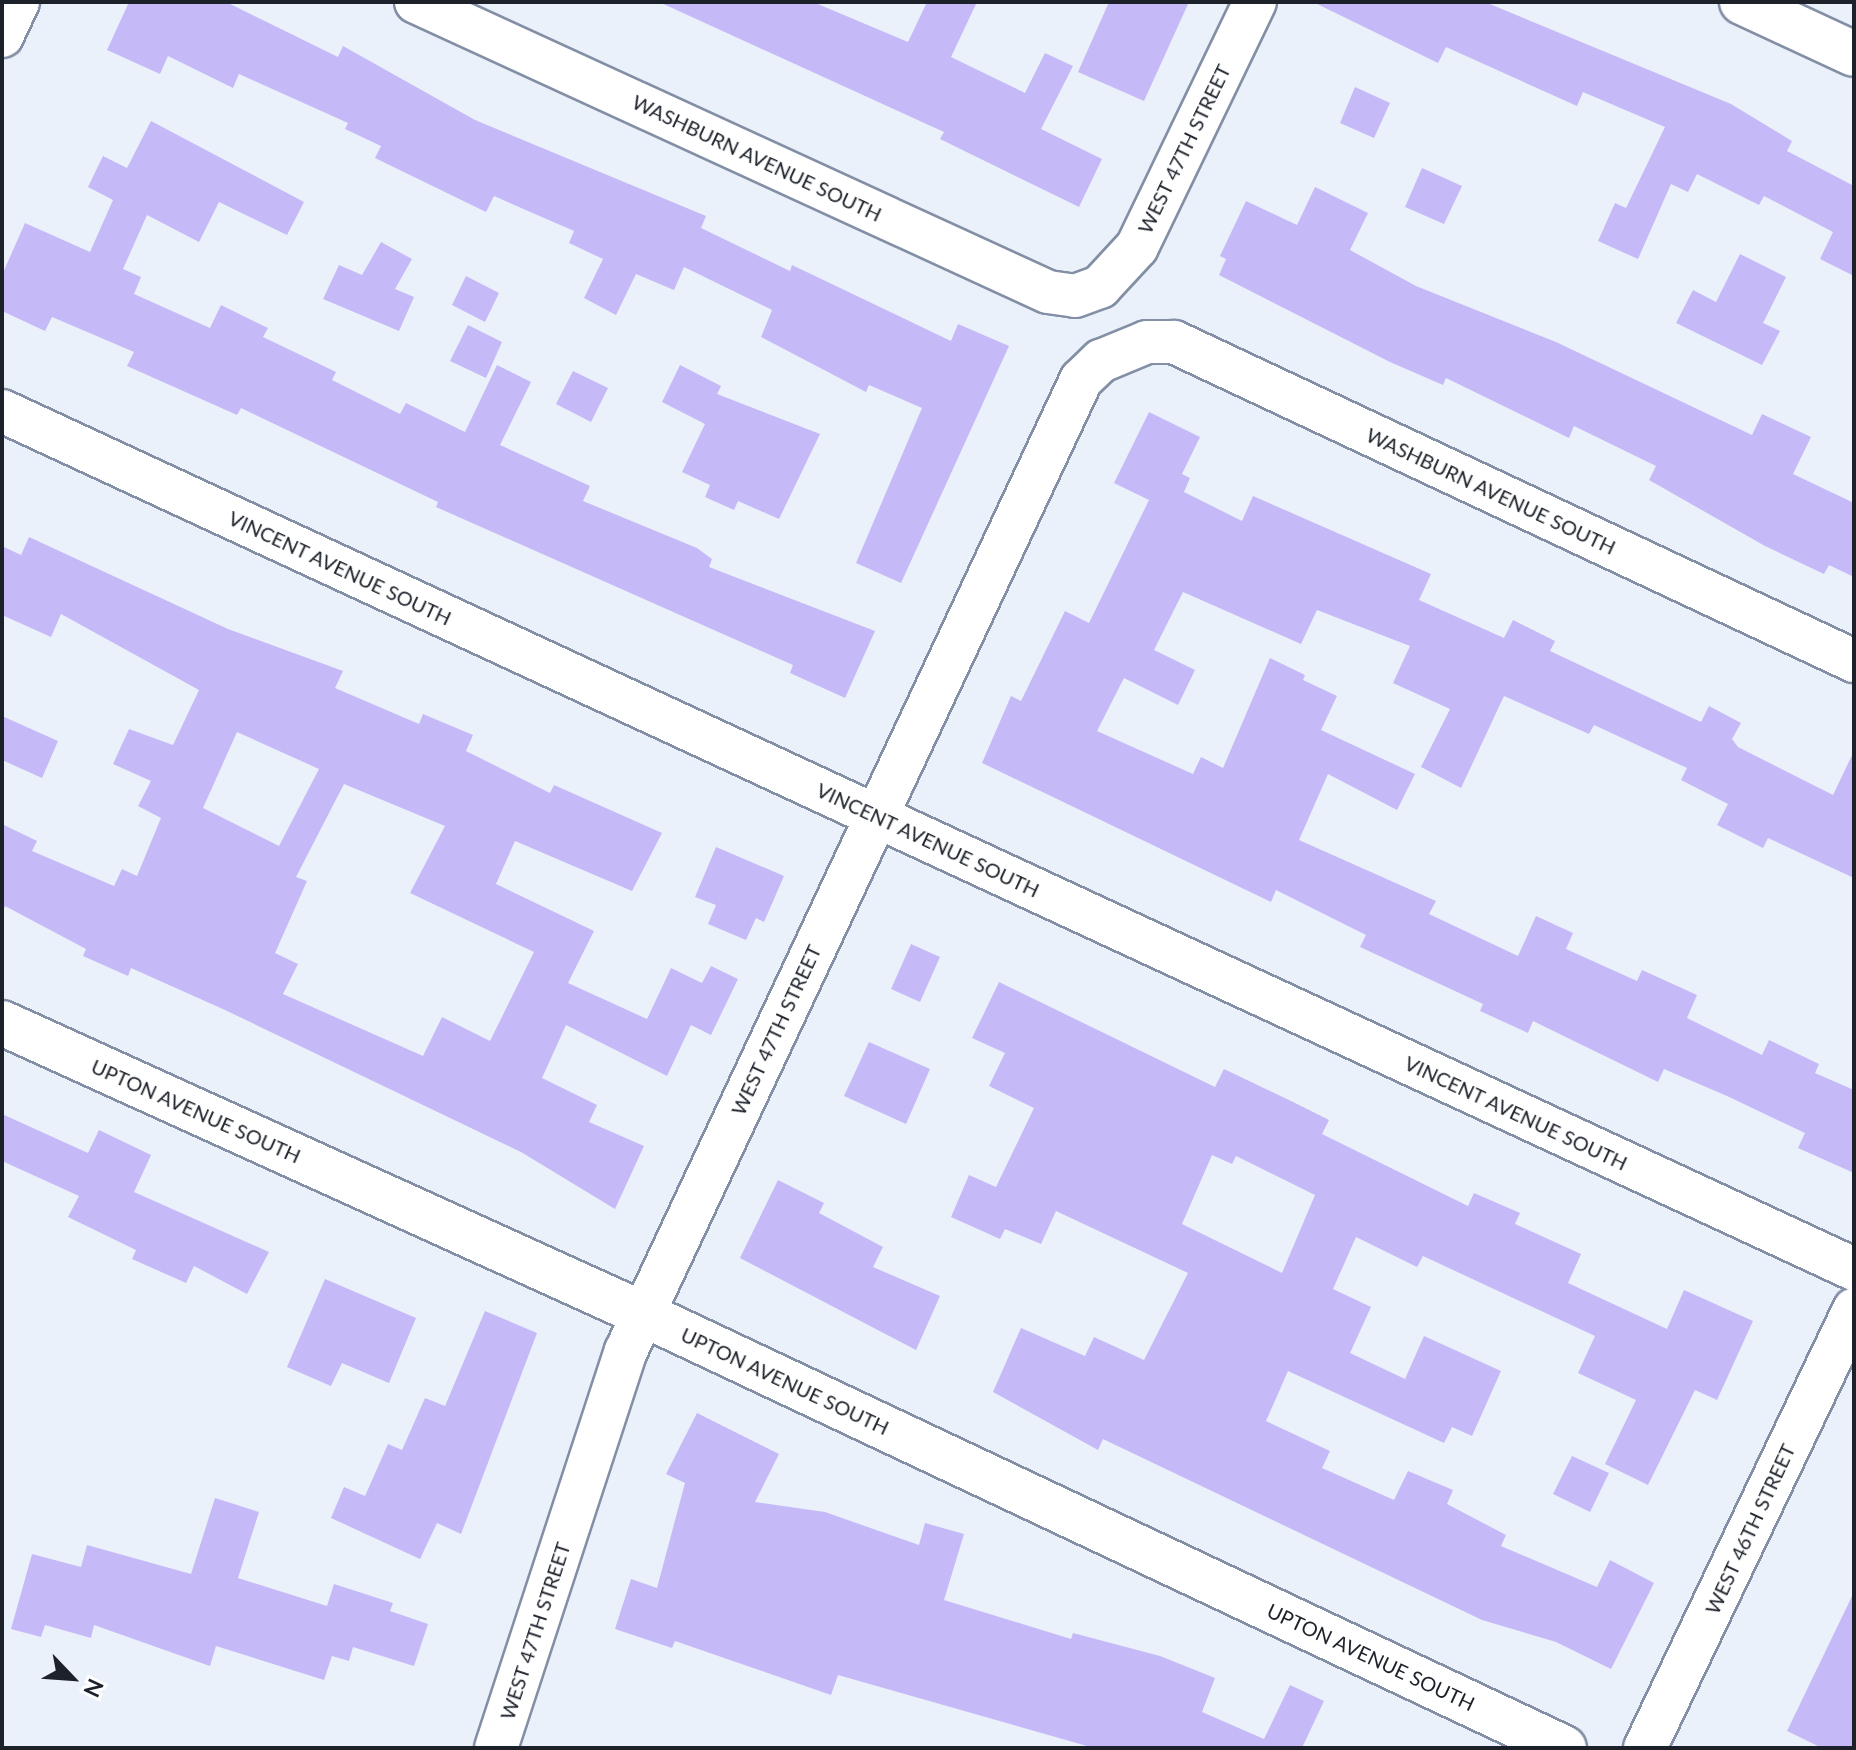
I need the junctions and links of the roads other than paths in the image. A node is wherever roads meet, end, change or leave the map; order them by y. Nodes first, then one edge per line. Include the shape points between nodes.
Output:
1 (18, 2) edge
2 (416, 2) edge
3 (1255, 2) edge
4 (1742, 2) edge
5 (2, 36) edge
6 (1854, 54) edge
7 (1100, 287) joint
8 (1124, 349) joint
9 (2, 411) edge
10 (1854, 661) edge
11 (876, 816) junction
12 (2, 1023) edge
13 (1854, 1269) edge
14 (1854, 1309) edge
15 (643, 1314) junction
16 (496, 1748) edge
17 (1564, 1748) edge
18 (1645, 1748) edge

1 - 5 street
2 - 7 street, WASHBURN AVENUE SOUTH via 1048,292 1075,296
3 - 7 street, WEST 47TH STREET via 1137,247
4 - 6 street
8 - 10 street, WASHBURN AVENUE SOUTH via 1174,342
8 - 11 street, WEST 47TH STREET via 1081,380
9 - 11 street, VINCENT AVENUE SOUTH
11 - 13 street, VINCENT AVENUE SOUTH
11 - 15 street, WEST 47TH STREET
12 - 15 street, UPTON AVENUE SOUTH
14 - 18 street, WEST 46TH STREET
15 - 16 street, WEST 47TH STREET
15 - 17 street, UPTON AVENUE SOUTH

